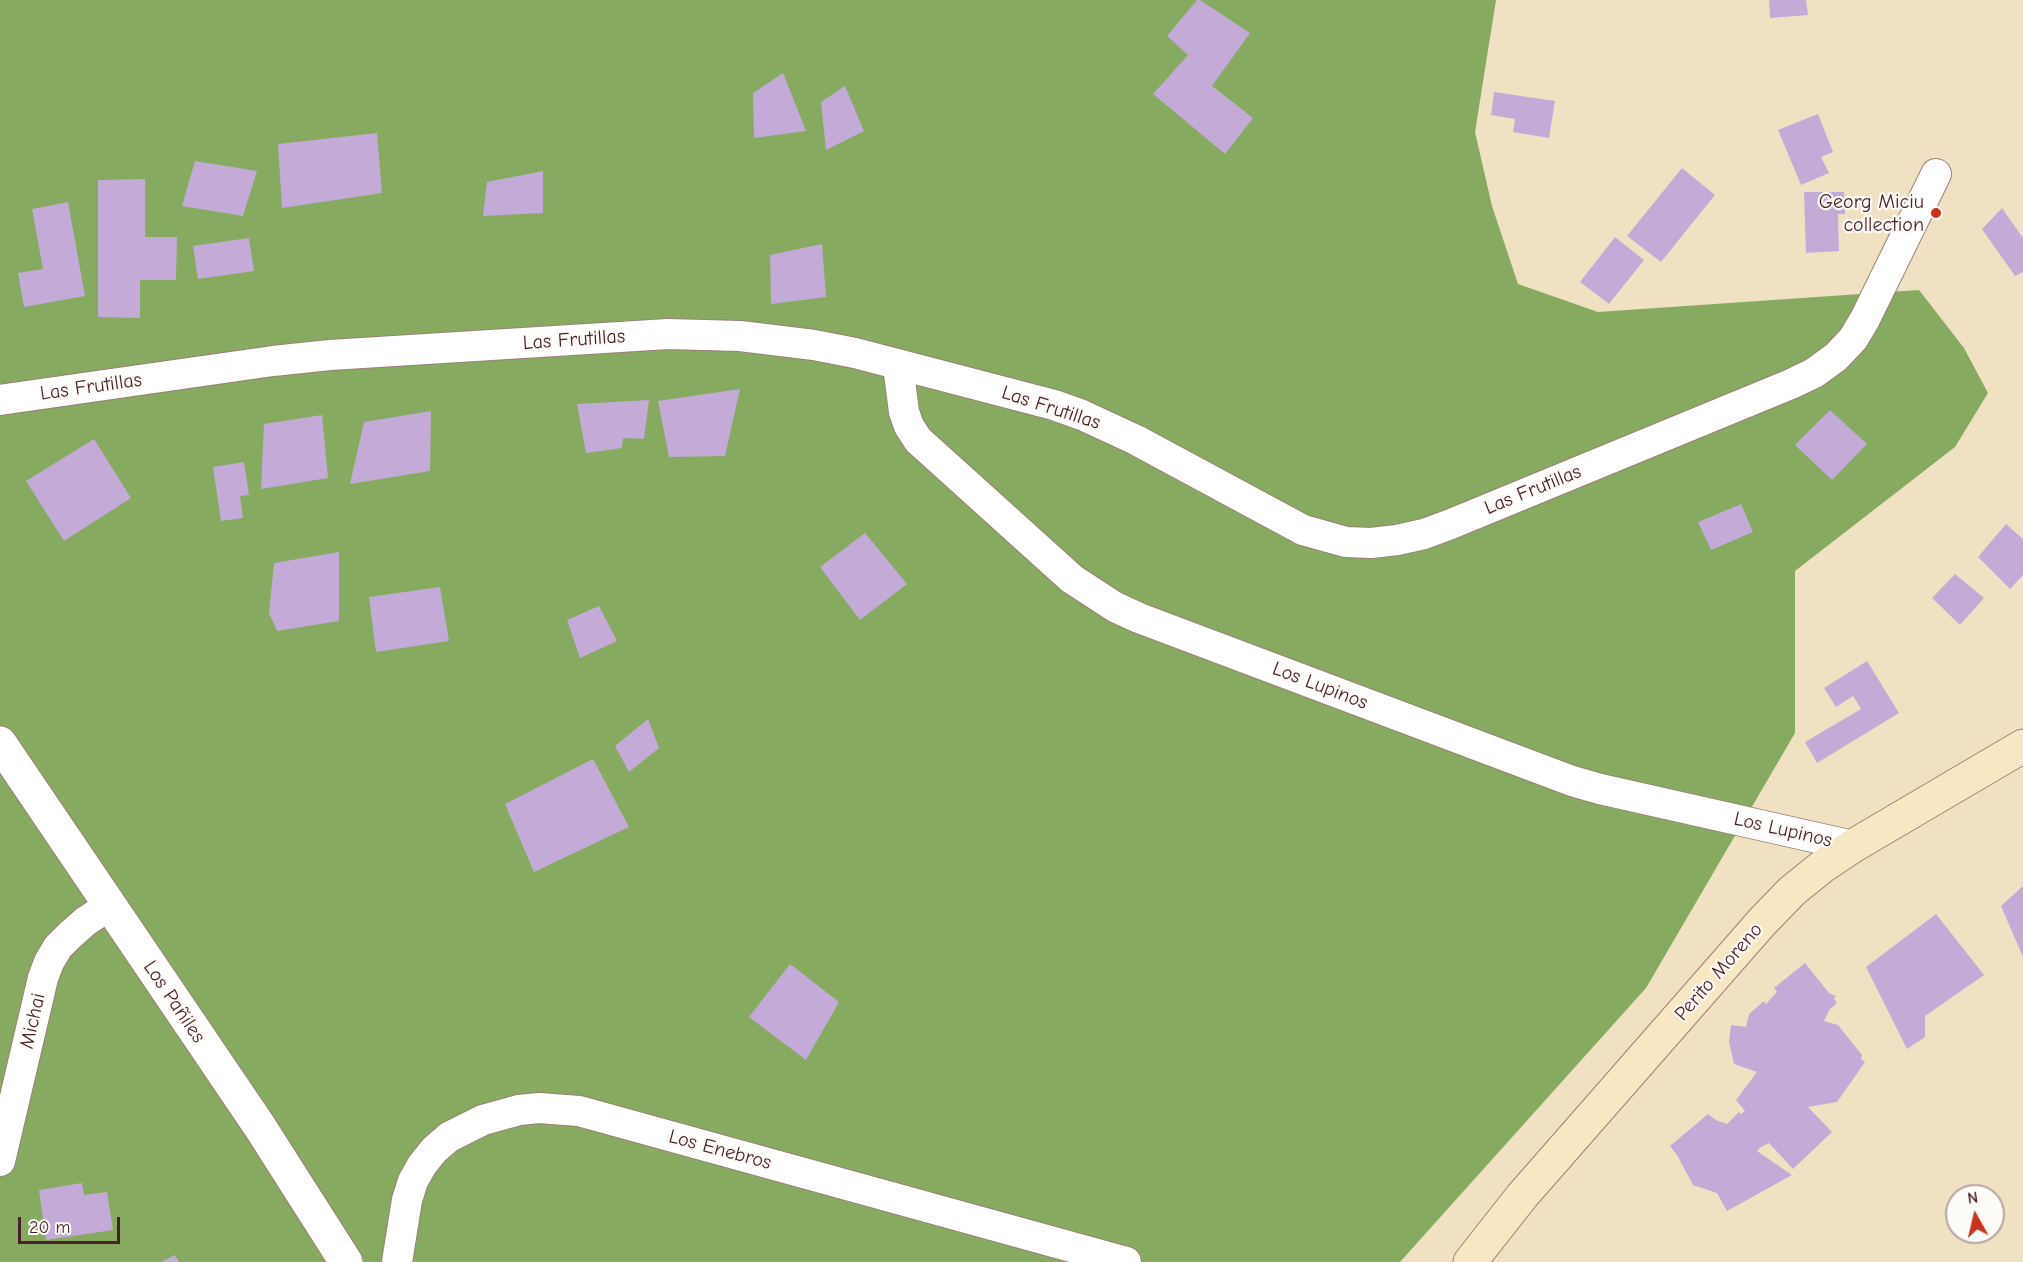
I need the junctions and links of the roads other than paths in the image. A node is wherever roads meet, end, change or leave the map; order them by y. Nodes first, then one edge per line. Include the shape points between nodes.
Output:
1 (1936, 174) dead end
2 (898, 365) junction
3 (0, 400) edge
4 (0, 743) edge
5 (2023, 746) edge
6 (1853, 846) junction
7 (109, 906) junction
8 (0, 1161) edge
9 (346, 1262) edge
10 (397, 1262) edge
11 (1126, 1262) edge
12 (1470, 1262) edge

1 - 2 street, Las Frutillas via 1853,339 1814,373 1451,524 1397,540 1346,542 1303,530 1082,415
2 - 3 street, Las Frutillas via 777,339 668,334 320,356
2 - 6 street, Los Lupinos via 904,411 918,440 1072,579 1115,606 1572,781
4 - 7 street, Los Pañiles
5 - 6 main road, Perito Moreno
6 - 12 main road, Perito Moreno via 1776,906 1522,1196
7 - 8 street, Michai via 58,947 42,978
7 - 9 street, Los Pañiles via 260,1127
10 - 11 street, Los Enebros via 407,1200 422,1165 434,1150 449,1137 483,1120 539,1108 579,1112

